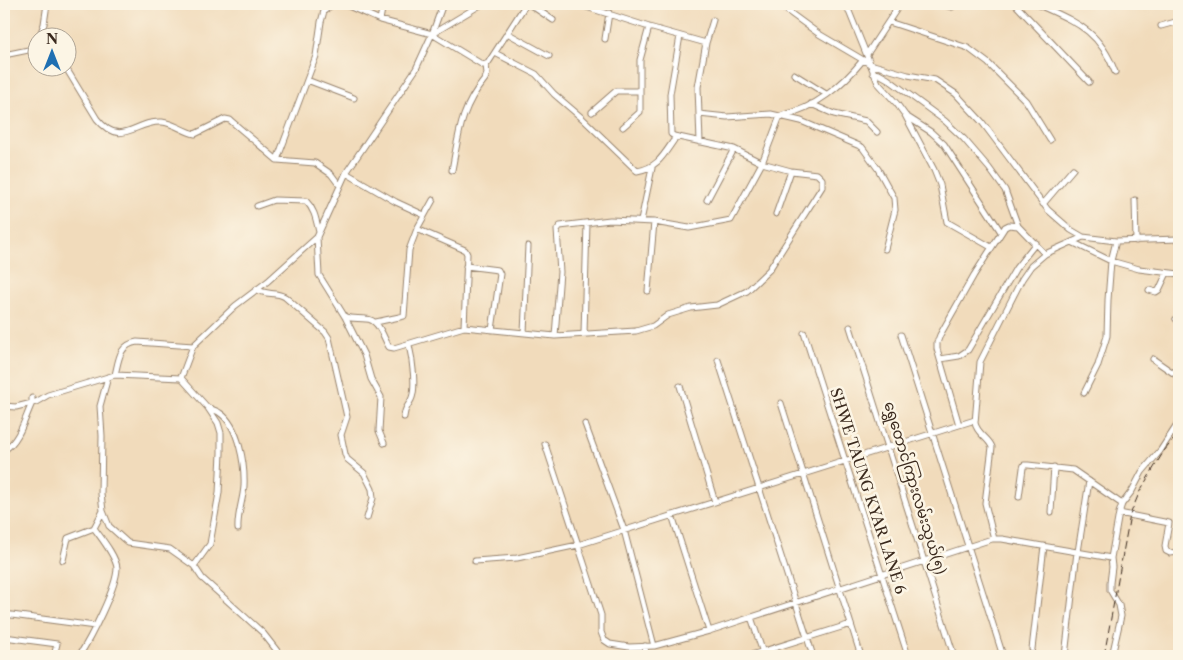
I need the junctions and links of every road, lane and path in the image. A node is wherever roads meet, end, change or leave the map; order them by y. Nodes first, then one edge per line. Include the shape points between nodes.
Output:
1 (47, 4) edge
2 (333, 4) edge
3 (344, 4) edge
4 (383, 4) edge
5 (443, 4) edge
6 (482, 4) edge
7 (527, 4) edge
8 (579, 4) edge
9 (778, 4) edge
10 (846, 4) edge
11 (893, 4) edge
12 (900, 4) edge
13 (941, 4) edge
14 (1016, 4) edge
15 (1037, 4) edge
16 (952, 7) dead end
17 (895, 11) junction
18 (609, 13) junction
19 (380, 20) junction
20 (552, 20) dead end
21 (713, 20) dead end
22 (1179, 21) edge
23 (889, 22) junction
24 (1161, 26) dead end
25 (649, 27) junction
26 (43, 28) edge
27 (432, 34) junction
28 (507, 34) junction
29 (680, 36) junction
30 (605, 39) dead end
31 (706, 43) junction
32 (28, 50) edge
33 (495, 53) junction
34 (867, 54) junction
35 (4, 55) edge
36 (549, 56) dead end
37 (863, 60) junction
38 (870, 64) junction
39 (486, 65) junction
40 (1115, 72) dead end
41 (873, 73) junction
42 (794, 74) dead end
43 (72, 78) edge
44 (307, 80) junction
45 (1088, 82) dead end
46 (639, 91) junction
47 (826, 94) junction
48 (354, 98) dead end
49 (811, 104) junction
50 (592, 112) dead end
51 (699, 114) junction
52 (905, 115) junction
53 (780, 116) junction
54 (623, 127) dead end
55 (877, 132) dead end
56 (674, 136) junction
57 (1050, 140) dead end
58 (700, 142) junction
59 (734, 149) junction
60 (277, 160) junction
61 (762, 163) junction
62 (652, 168) junction
63 (1073, 169) dead end
64 (452, 170) dead end
65 (791, 171) junction
66 (346, 173) junction
67 (340, 186) junction
68 (433, 200) dead end
69 (707, 200) dead end
70 (1135, 200) dead end
71 (1043, 204) junction
72 (257, 206) dead end
73 (776, 214) dead end
74 (424, 215) junction
75 (641, 221) junction
76 (654, 222) junction
77 (586, 223) junction
78 (1018, 226) junction
79 (417, 229) junction
80 (1001, 232) junction
81 (318, 235) junction
82 (1084, 237) junction
83 (1179, 239) edge
84 (1116, 241) junction
85 (1136, 241) junction
86 (1072, 242) junction
87 (1036, 243) junction
88 (528, 246) dead end
89 (991, 247) junction
90 (885, 249) dead end
91 (1045, 254) junction
92 (1112, 261) junction
93 (466, 266) junction
94 (1167, 273) junction
95 (1179, 274) edge
96 (257, 289) junction
97 (1149, 290) dead end
98 (648, 291) dead end
99 (345, 317) junction
100 (376, 322) junction
101 (464, 327) junction
102 (850, 327) dead end
103 (492, 330) junction
104 (524, 333) junction
105 (804, 333) dead end
106 (584, 334) junction
107 (901, 335) dead end
108 (555, 336) junction
109 (409, 345) junction
110 (193, 346) junction
111 (940, 359) junction
112 (718, 360) dead end
113 (1153, 360) dead end
114 (115, 375) junction
115 (108, 377) junction
116 (1179, 377) edge
117 (181, 378) junction
118 (680, 386) dead end
119 (1084, 393) dead end
120 (32, 400) junction
121 (781, 403) dead end
122 (4, 406) edge
123 (208, 408) junction
124 (404, 417) dead end
125 (975, 420) junction
126 (1179, 422) edge
127 (585, 424) dead end
128 (959, 425) junction
129 (932, 434) junction
130 (384, 443) dead end
131 (545, 444) dead end
132 (889, 447) junction
133 (4, 450) edge
134 (845, 461) junction
135 (1054, 467) junction
136 (802, 474) junction
137 (1089, 481) junction
138 (758, 488) junction
139 (1019, 497) dead end
140 (715, 502) junction
141 (1122, 504) junction
142 (103, 511) junction
143 (1051, 512) dead end
144 (1119, 513) junction
145 (672, 515) junction
146 (367, 518) dead end
147 (94, 528) junction
148 (238, 528) dead end
149 (624, 530) junction
150 (994, 539) junction
151 (578, 545) junction
152 (1044, 546) junction
153 (967, 547) junction
154 (1078, 552) junction
155 (1179, 552) edge
156 (1111, 558) junction
157 (63, 560) dead end
158 (475, 561) dead end
159 (925, 561) junction
160 (194, 566) junction
161 (882, 575) junction
162 (839, 589) junction
163 (796, 603) junction
164 (4, 616) edge
165 (752, 617) junction
166 (851, 624) junction
167 (95, 626) junction
168 (709, 631) junction
169 (4, 637) edge
170 (807, 638) junction
171 (645, 646) junction
172 (654, 646) junction
173 (1032, 649) dead end
174 (764, 654) edge
175 (54, 656) edge
176 (79, 656) edge
177 (281, 656) edge
178 (646, 656) edge
179 (748, 656) edge
180 (813, 656) edge
181 (861, 656) edge
182 (908, 656) edge
183 (954, 656) edge
184 (1003, 656) edge
185 (1065, 656) edge
186 (1112, 656) edge

1 - 26 street
2 - 44 street via 324,11 316,56
3 - 19 street
4 - 19 street
5 - 27 street
6 - 27 street
7 - 20 street
7 - 28 street
8 - 18 street
9 - 37 street
10 - 34 street
11 - 17 street
12 - 17 street
13 - 16 street
14 - 45 street
15 - 40 street via 1080,24 1096,39
17 - 23 street
18 - 25 street
18 - 30 street
19 - 27 street
21 - 31 street
22 - 24 street
23 - 34 street
23 - 57 street via 968,48 1026,101
25 - 29 street
25 - 46 street via 640,60
27 - 39 street
27 - 66 street via 416,69
28 - 33 street
28 - 36 street
29 - 31 street
29 - 56 street via 670,94 671,134
31 - 51 street via 698,87
32 - 35 street
33 - 39 street
33 - 62 street via 536,74 637,171
34 - 38 street
37 - 38 street
37 - 47 street via 849,77
38 - 41 street
38 - 71 street via 935,80 956,94 982,122
39 - 64 street via 485,79 463,115
41 - 52 street
41 - 78 street via 888,79 964,139 1005,190
42 - 47 street
43 - 60 street via 97,120 112,132 126,134 152,122 164,122 196,134 230,120
44 - 48 street
44 - 60 street
46 - 50 street via 616,91
46 - 54 street via 640,112
47 - 49 street
49 - 53 street via 795,113
49 - 55 street via 834,114 866,121
51 - 53 street
51 - 58 street
52 - 80 street via 944,144
52 - 89 street via 934,170 947,222
53 - 61 street
53 - 90 street via 801,121 862,147 894,198 895,210
56 - 58 street
56 - 62 street
58 - 59 street
59 - 61 street
59 - 69 street
60 - 67 street via 315,163 331,174
61 - 65 street
61 - 76 street via 731,220 689,228
62 - 75 street
63 - 71 street
65 - 73 street
65 - 106 street via 817,174 822,179 822,187 769,270 747,291 717,305 668,315 652,326
66 - 67 street
66 - 74 street
67 - 81 street
68 - 74 street
70 - 85 street
71 - 82 street via 1071,230
72 - 81 street via 274,200 306,201 315,214
74 - 79 street
75 - 76 street
75 - 77 street
76 - 98 street
77 - 106 street
77 - 108 street via 565,225 557,230 560,272
78 - 80 street via 1008,225
78 - 87 street
79 - 93 street via 462,247 467,254
79 - 100 street via 409,250 404,316
80 - 89 street
81 - 96 street
81 - 99 street via 319,275
82 - 84 street
82 - 86 street
83 - 85 street
84 - 85 street
84 - 92 street
86 - 91 street
86 - 92 street
87 - 91 street
87 - 111 street via 1016,268 968,350 959,356
88 - 104 street
89 - 111 street via 940,335 937,342
91 - 125 street via 1022,279 980,362
92 - 94 street via 1139,270
92 - 119 street via 1107,336 1098,365
93 - 101 street
93 - 103 street via 498,270 500,274
94 - 95 street
94 - 97 street via 1156,292
96 - 110 street
96 - 146 street via 261,293 280,293 329,338 347,417 341,435 345,454 347,460 364,473 372,490
99 - 100 street
99 - 130 street via 381,397 379,431
100 - 109 street via 388,347
101 - 103 street
101 - 109 street
102 - 132 street, ရွှေတောင်ကြားလမ်းသွယ်(၅)
103 - 104 street
104 - 108 street
105 - 134 street, SHWE TAUNG KYAR LANE 6
106 - 108 street
107 - 129 street
109 - 124 street via 413,388
110 - 114 street via 129,343 122,350
110 - 117 street
111 - 128 street
112 - 138 street
113 - 116 street
114 - 115 street
114 - 117 street
115 - 120 street
115 - 142 street via 100,406
117 - 123 street
118 - 140 street
120 - 122 street via 16,407
120 - 133 street via 18,435
121 - 136 street
123 - 148 street via 220,413 233,428 243,461 244,485 237,517
123 - 160 street via 218,423 222,453 210,544
125 - 128 street
125 - 150 street via 976,428 992,447 985,503
126 - 141 street
127 - 149 street
128 - 129 street
129 - 132 street
129 - 153 street
131 - 151 street
132 - 134 street
132 - 159 street, ရွှေတောင်ကြားလမ်းသွယ်(၅)
134 - 136 street
134 - 161 street, SHWE TAUNG KYAR LANE 6
135 - 137 street via 1073,470
135 - 139 street via 1024,465
135 - 143 street
136 - 138 street
136 - 162 street
137 - 141 street
137 - 154 street
138 - 140 street
138 - 163 street
140 - 145 street
141 - 144 street
142 - 147 street
142 - 160 street via 109,526 128,543 170,549
144 - 155 street via 1169,523 1166,551
144 - 156 street
145 - 149 street
145 - 168 street
147 - 157 street via 68,538
147 - 167 street via 117,568 112,590
149 - 151 street
149 - 172 street
150 - 152 street
150 - 153 street
151 - 158 street via 517,558
151 - 171 street via 600,615 604,640 629,647
152 - 154 street
152 - 173 street
153 - 159 street
153 - 184 street
154 - 156 street
154 - 185 street
156 - 186 street via 1110,590 1121,611
159 - 161 street
159 - 183 street, ရွှေတောင်ကြားလမ်းသွယ်(၅)
160 - 177 street via 202,578
161 - 162 street
161 - 182 street, SHWE TAUNG KYAR LANE 6
162 - 163 street
162 - 166 street
163 - 165 street
163 - 170 street
164 - 167 street
165 - 168 street
165 - 174 street
166 - 170 street
166 - 181 street
167 - 176 street
168 - 172 street
169 - 175 street via 57,644
170 - 174 street
170 - 180 street
171 - 172 street
171 - 178 street
174 - 179 street

